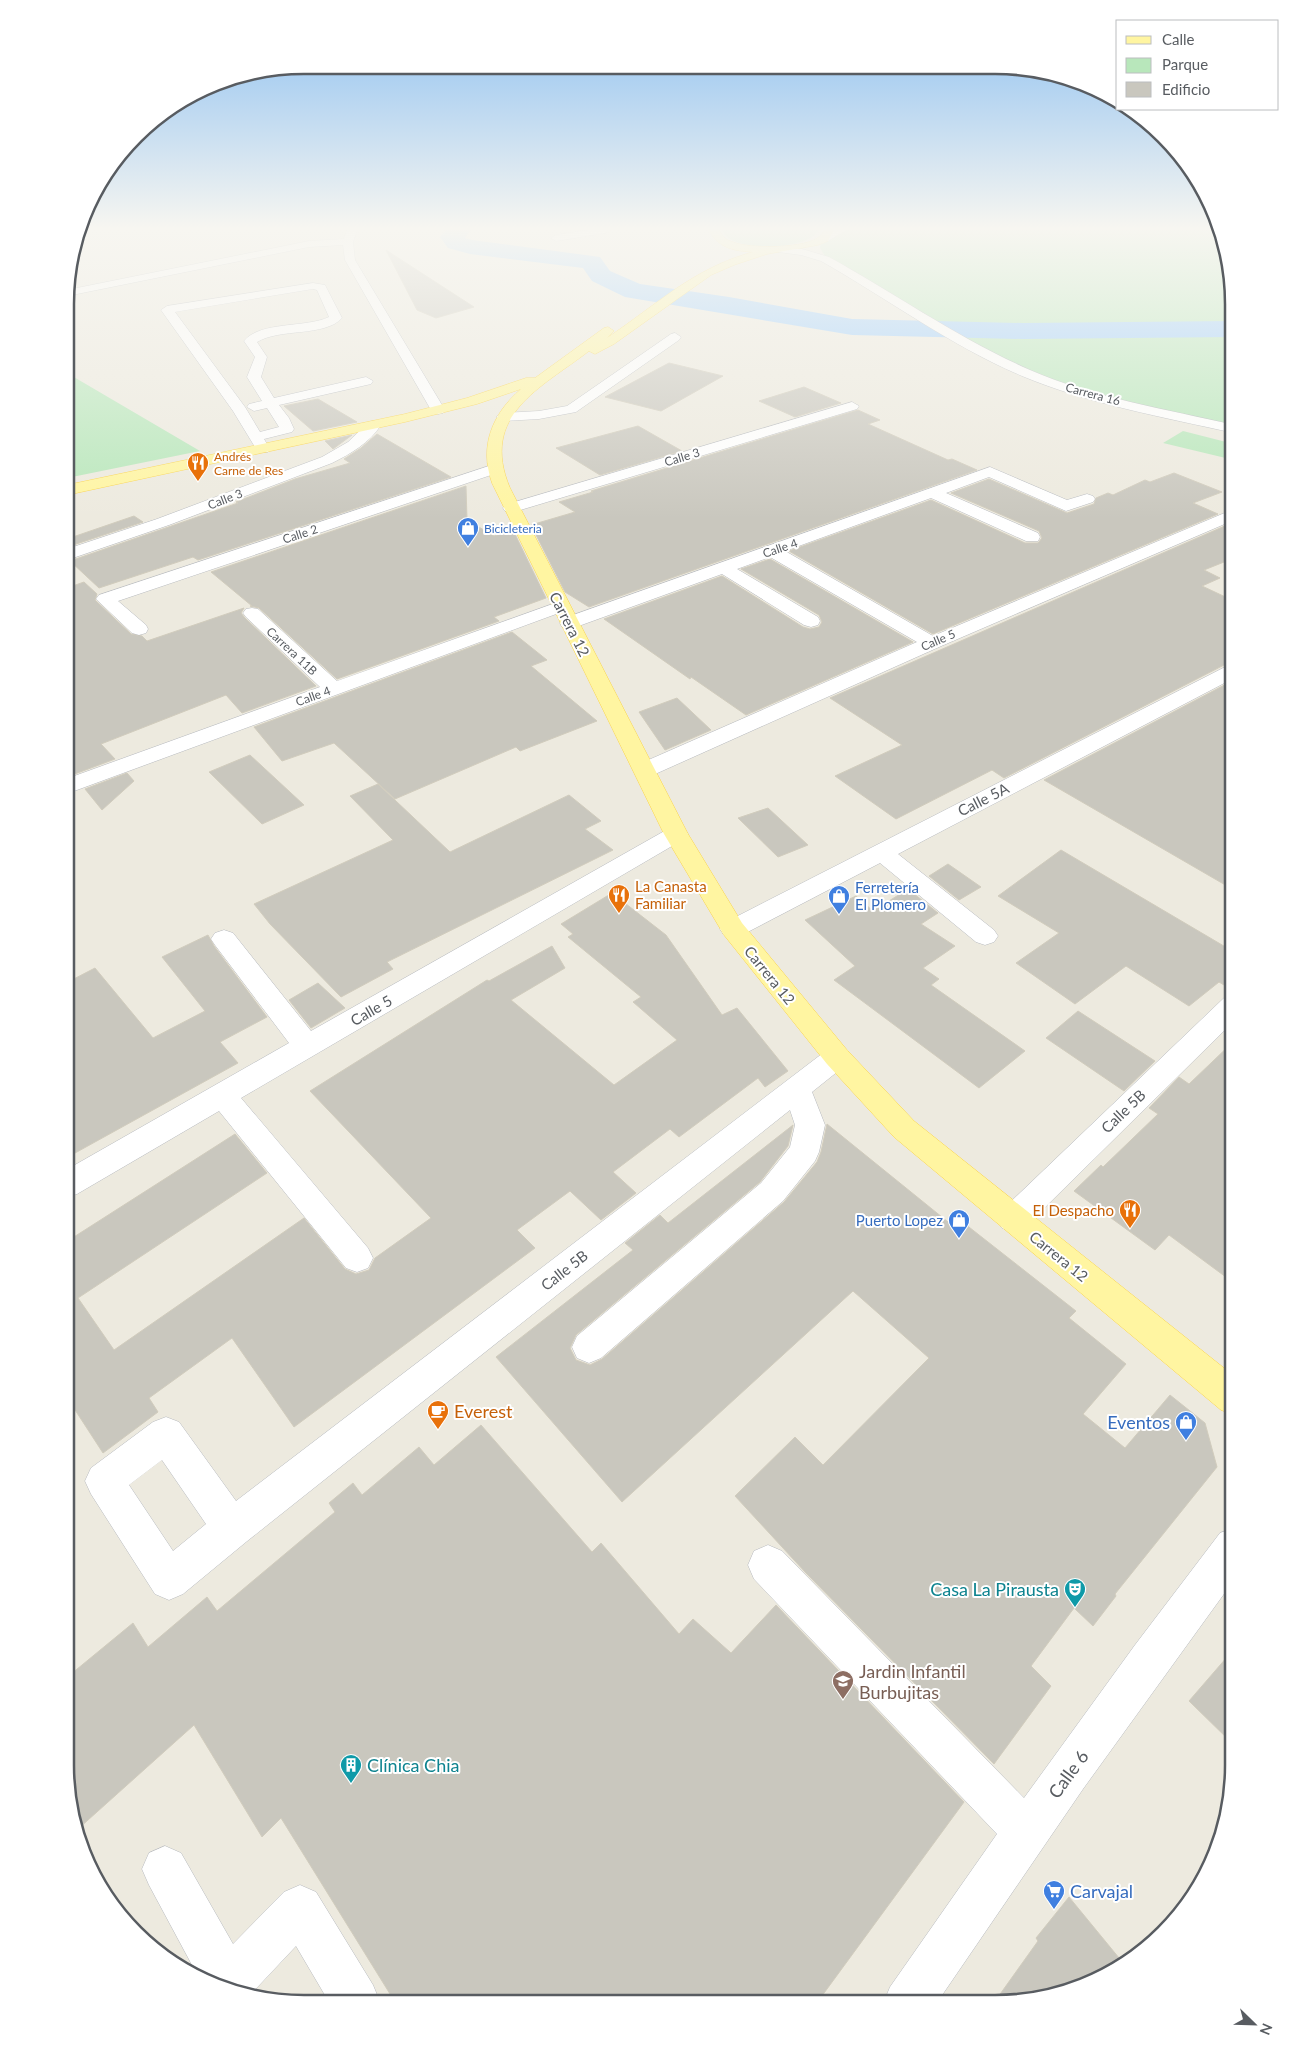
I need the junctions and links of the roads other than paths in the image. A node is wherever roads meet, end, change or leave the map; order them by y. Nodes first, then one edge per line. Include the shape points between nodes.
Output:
1 (179, 327) edge
2 (307, 327) edge
3 (332, 327) edge
4 (390, 327) edge
5 (615, 327) edge
6 (632, 327) edge
7 (641, 327) edge
8 (940, 327) edge
9 (608, 331) junction
10 (675, 337) dead end
11 (292, 342) dead end
12 (556, 370) junction
13 (254, 377) junction
14 (366, 381) dead end
15 (221, 384) junction
16 (270, 403) junction
17 (852, 406) dead end
18 (240, 410) junction
19 (438, 410) junction
20 (466, 415) dead end
21 (496, 424) junction
22 (374, 425) junction
23 (1225, 427) edge
24 (260, 443) junction
25 (495, 469) junction
26 (74, 488) edge
27 (932, 493) junction
28 (1087, 499) dead end
29 (511, 508) junction
30 (1225, 518) edge
31 (1032, 537) dead end
32 (772, 551) junction
33 (74, 553) edge
34 (722, 567) junction
35 (252, 613) dead end
36 (565, 615) junction
37 (811, 621) dead end
38 (139, 629) dead end
39 (932, 643) junction
40 (1225, 675) edge
41 (333, 688) junction
42 (645, 770) junction
43 (74, 784) edge
44 (676, 834) junction
45 (881, 852) junction
46 (733, 929) junction
47 (985, 936) dead end
48 (224, 940) dead end
49 (1225, 1013) edge
50 (307, 1046) junction
51 (837, 1057) junction
52 (796, 1089) junction
53 (222, 1095) junction
54 (74, 1180) edge
55 (1013, 1219) junction
56 (357, 1258) dead end
57 (589, 1347) dead end
58 (1225, 1391) edge
59 (232, 1528) dead end
60 (1225, 1559) edge
61 (768, 1564) dead end
62 (1026, 1832) junction
63 (165, 1869) dead end
64 (352, 1995) edge
65 (913, 1995) edge

1 - 15 street
2 - 13 street via 250,341 261,349
3 - 11 street via 332,332 328,334
4 - 19 street
5 - 9 main road
6 - 12 main road
7 - 21 main road via 529,396
8 - 23 street, Carrera 16 via 1011,366 1054,383
9 - 12 main road
9 - 19 main road via 548,363
10 - 21 street via 572,409
12 - 19 main road via 504,391
12 - 21 main road via 524,392
13 - 15 street
13 - 16 street
14 - 16 street
15 - 18 street
16 - 18 street
16 - 24 street via 287,417 287,429
17 - 29 street, Calle 3
18 - 24 street
19 - 20 main road
19 - 22 main road
21 - 25 main road, Carrera 12
22 - 24 main road
22 - 33 street, Calle 3 via 351,448 327,460
24 - 26 main road
25 - 29 main road, Carrera 12
25 - 38 street, Calle 2 via 106,598
27 - 28 street, Calle 4 via 990,472 1066,506
27 - 31 street
27 - 32 street, Calle 4
29 - 36 main road, Carrera 12
30 - 39 street, Calle 5
32 - 34 street, Calle 4
32 - 39 street
34 - 36 street, Calle 4
34 - 37 street
35 - 41 street, Carrera 11B
36 - 41 street, Calle 4
36 - 42 main road, Carrera 12
39 - 42 street, Calle 5
40 - 45 street, Calle 5A
41 - 43 street, Calle 4
42 - 44 main road, Carrera 12
44 - 46 main road, Carrera 12
44 - 50 street, Calle 5
45 - 46 street, Calle 5A
45 - 47 street
46 - 51 main road, Carrera 12
48 - 50 street
49 - 55 street, Calle 5B
50 - 53 street, Calle 5
51 - 52 street, Calle 5B
51 - 55 main road, Carrera 12 via 904,1129
52 - 57 street via 810,1125 804,1152 772,1192
52 - 59 street, Calle 5B
53 - 54 street, Calle 5
53 - 56 street
55 - 58 main road, Carrera 12
60 - 62 street, Calle 6
61 - 62 street
62 - 65 street, Calle 6
63 - 64 street via 228,1982 300,1908

